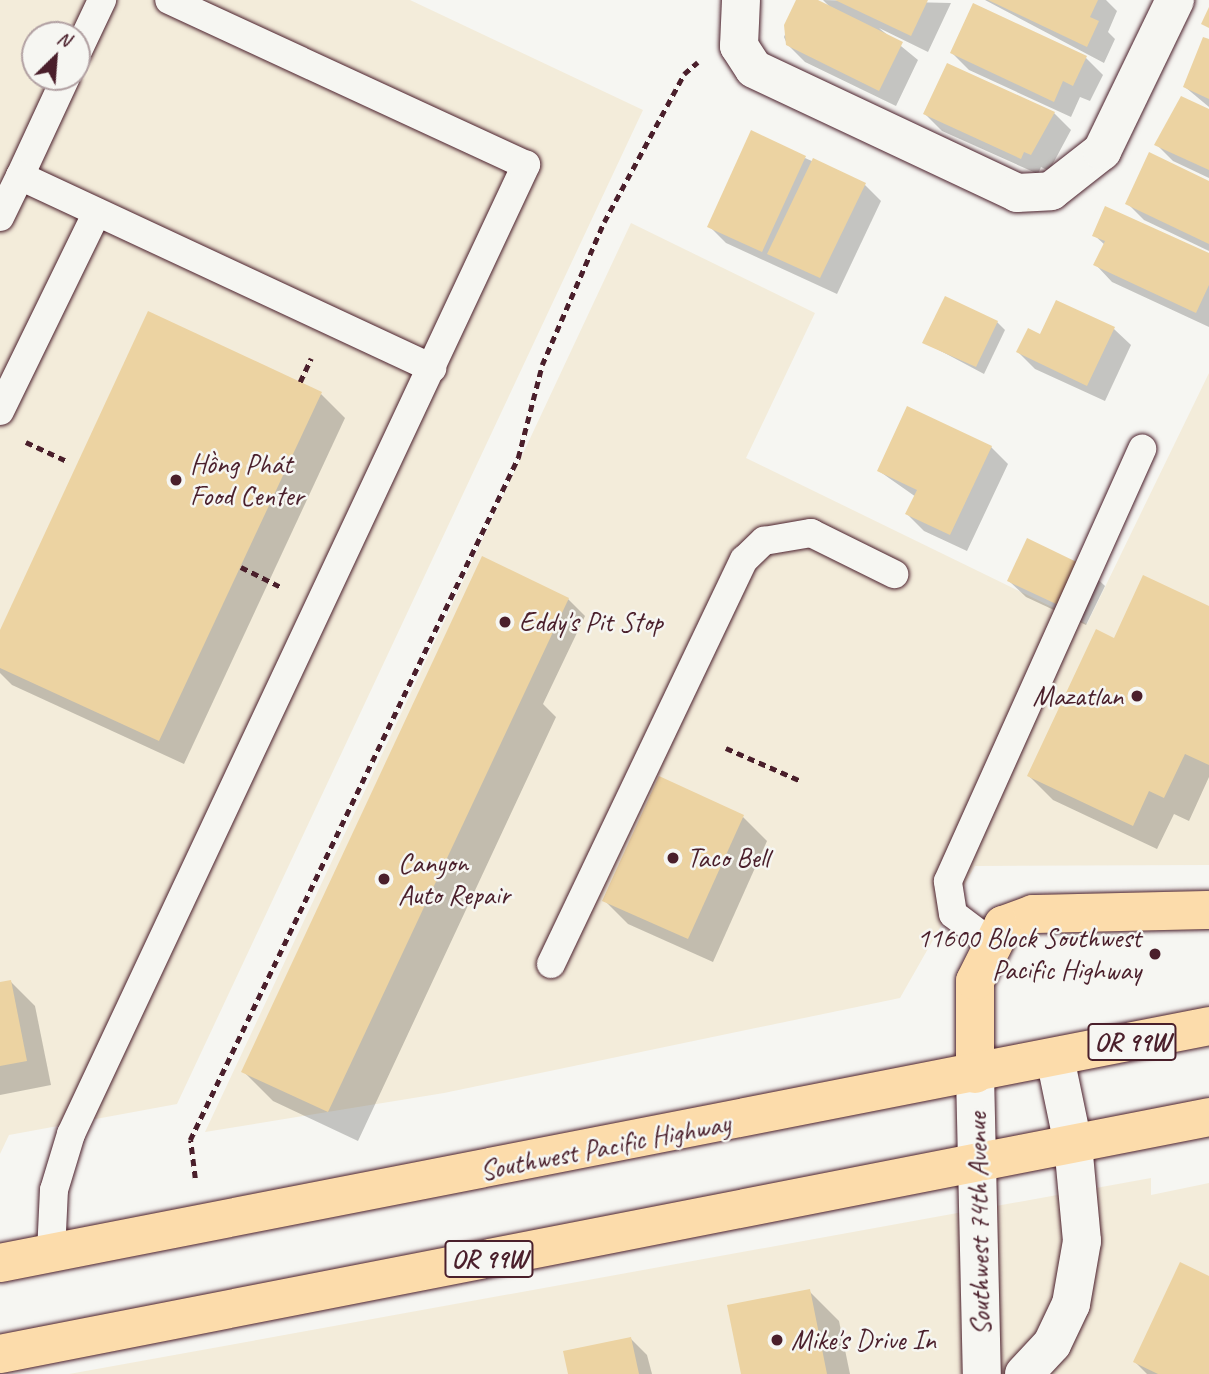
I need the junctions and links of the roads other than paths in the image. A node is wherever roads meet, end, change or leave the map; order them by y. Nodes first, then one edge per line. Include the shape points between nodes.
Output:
1 (102, 0) edge
2 (169, 0) edge
3 (741, 0) edge
4 (1175, 0) edge
5 (91, 23) edge
6 (59, 91) edge
7 (20, 176) junction
8 (97, 212) junction
9 (0, 217) edge
10 (432, 368) junction
11 (0, 411) edge
12 (1142, 449) dead end
13 (894, 574) dead end
14 (1209, 909) edge
15 (990, 942) junction
16 (551, 964) dead end
17 (1209, 1026) edge
18 (1055, 1058) junction
19 (975, 1074) junction
20 (1209, 1117) edge
21 (1073, 1144) junction
22 (977, 1163) junction
23 (51, 1253) junction
24 (0, 1263) edge
25 (0, 1354) edge
26 (982, 1374) edge
27 (1024, 1374) edge

1 - 5 lane
2 - 10 lane via 526,165
3 - 4 street via 739,46 754,69 1017,193 1051,191 1102,151
6 - 7 lane
7 - 8 lane
7 - 9 lane
8 - 10 lane
8 - 11 lane
10 - 23 lane via 71,1134 54,1190
12 - 15 lane via 948,881 953,914
13 - 16 lane via 811,533 764,541 744,560
14 - 15 highway via 1033,914 1003,925
15 - 19 highway via 973,991
17 - 18 highway, Southwest Pacific Highway / OR 99W
18 - 19 highway, Southwest Pacific Highway / OR 99W
18 - 21 street
19 - 22 street, Southwest 74th Avenue
19 - 23 highway, Southwest Pacific Highway / OR 99W
20 - 21 highway, OR 99W
21 - 22 highway, OR 99W
21 - 27 street via 1081,1206 1078,1277 1052,1344
22 - 25 highway, OR 99W
22 - 26 street, Southwest 74th Avenue
23 - 24 highway, Southwest Pacific Highway / OR 99W

